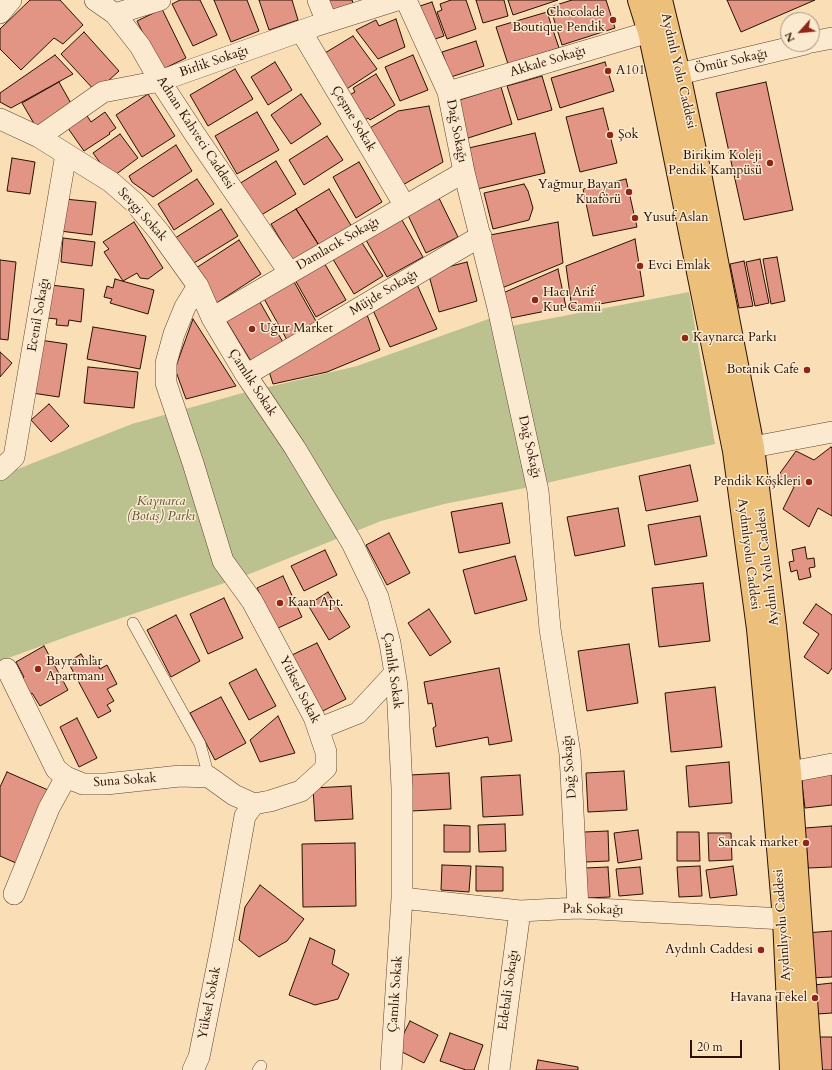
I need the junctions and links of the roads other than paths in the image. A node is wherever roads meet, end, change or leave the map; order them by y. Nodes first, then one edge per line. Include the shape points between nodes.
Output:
1 (11, 0) edge
2 (95, 0) edge
3 (160, 0) edge
4 (318, 0) edge
5 (397, 0) edge
6 (406, 0) edge
7 (639, 0) edge
8 (661, 0) edge
9 (0, 12) edge
10 (115, 14) junction
11 (327, 22) junction
12 (301, 31) junction
13 (649, 32) junction
14 (832, 38) edge
15 (820, 40) edge
16 (780, 50) edge
17 (679, 74) junction
18 (160, 81) junction
19 (448, 92) junction
20 (0, 119) edge
21 (39, 137) junction
22 (66, 154) junction
23 (464, 172) junction
24 (405, 206) junction
25 (481, 236) junction
26 (289, 272) junction
27 (198, 286) junction
28 (212, 318) junction
29 (246, 375) junction
30 (832, 432) edge
31 (753, 447) junction
32 (0, 470) edge
33 (133, 622) dead end
34 (7, 669) dead end
35 (395, 673) junction
36 (318, 729) junction
37 (832, 764) edge
38 (790, 772) junction
39 (66, 777) junction
40 (209, 777) junction
41 (254, 804) junction
42 (14, 894) dead end
43 (402, 898) junction
44 (578, 908) junction
45 (520, 910) junction
46 (784, 919) junction
47 (193, 1070) edge
48 (391, 1070) edge
49 (498, 1070) edge
50 (792, 1070) edge
51 (811, 1070) edge

1 - 9 street
2 - 10 street, Adnan Kahveci Caddesi
3 - 10 street
4 - 11 street
5 - 11 street, Birlik Sokağı
6 - 19 street, Dağ Sokağı
7 - 13 main road, Aydınlıyolu Caddesi
8 - 17 main road, Aydınlı Yolu Caddesi
10 - 18 street, Adnan Kahveci Caddesi via 140,46
11 - 12 street, Birlik Sokağı
12 - 18 street, Birlik Sokağı
12 - 24 street, Çeşme Sokak
13 - 19 street, Akkale Sokağı
13 - 46 main road, Aydınlıyolu Caddesi via 734,451 758,629
14 - 15 street
16 - 17 street, Ömür Sokağı
17 - 31 main road, Aydınlı Yolu Caddesi
18 - 21 street, Birlik Sokağı via 103,92
18 - 26 street, Adnan Kahveci Caddesi
19 - 23 street, Dağ Sokağı
20 - 21 street, Sevgi Sokak
21 - 22 street, Sevgi Sokak
22 - 27 street, Sevgi Sokak via 111,182 135,203
22 - 32 street, Ecenil Sokağı via 14,457
23 - 24 street, Damlacık Sokağı
23 - 25 street, Dağ Sokağı
24 - 26 street, Damlacık Sokağı
25 - 29 street, Müjde Sokağı
25 - 44 street, Dağ Sokağı via 538,491 550,629 570,754
26 - 28 street, Damlacık Sokağı
27 - 28 street, Sevgi Sokak
27 - 36 street, Yüksel Sokak via 185,307 174,334 166,363 166,384 223,561 252,601
28 - 29 street, Çamlık Sokak
29 - 35 street, Çamlık Sokak via 295,448 352,543 378,597
30 - 31 street
31 - 38 main road, Aydınlı Yolu Caddesi via 776,627
33 - 40 lane via 200,744
34 - 39 street, Suna Sokak via 56,769
35 - 36 street via 358,714
35 - 43 street, Çamlık Sokak via 402,788
36 - 41 street, Yüksel Sokak via 326,752 326,768 301,791
37 - 38 street
38 - 51 main road, Aydınlı Yolu Caddesi
39 - 40 street, Suna Sokak via 83,784 106,784 180,776
39 - 42 street via 49,808
40 - 41 street via 234,795
41 - 47 street, Yüksel Sokak via 245,816 199,1057
43 - 45 street, Pak Sokağı
43 - 48 street, Çamlık Sokak
44 - 45 street, Pak Sokağı
44 - 46 street, Pak Sokağı
45 - 49 street, Edebali Sokağı
46 - 50 main road, Aydınlıyolu Caddesi

